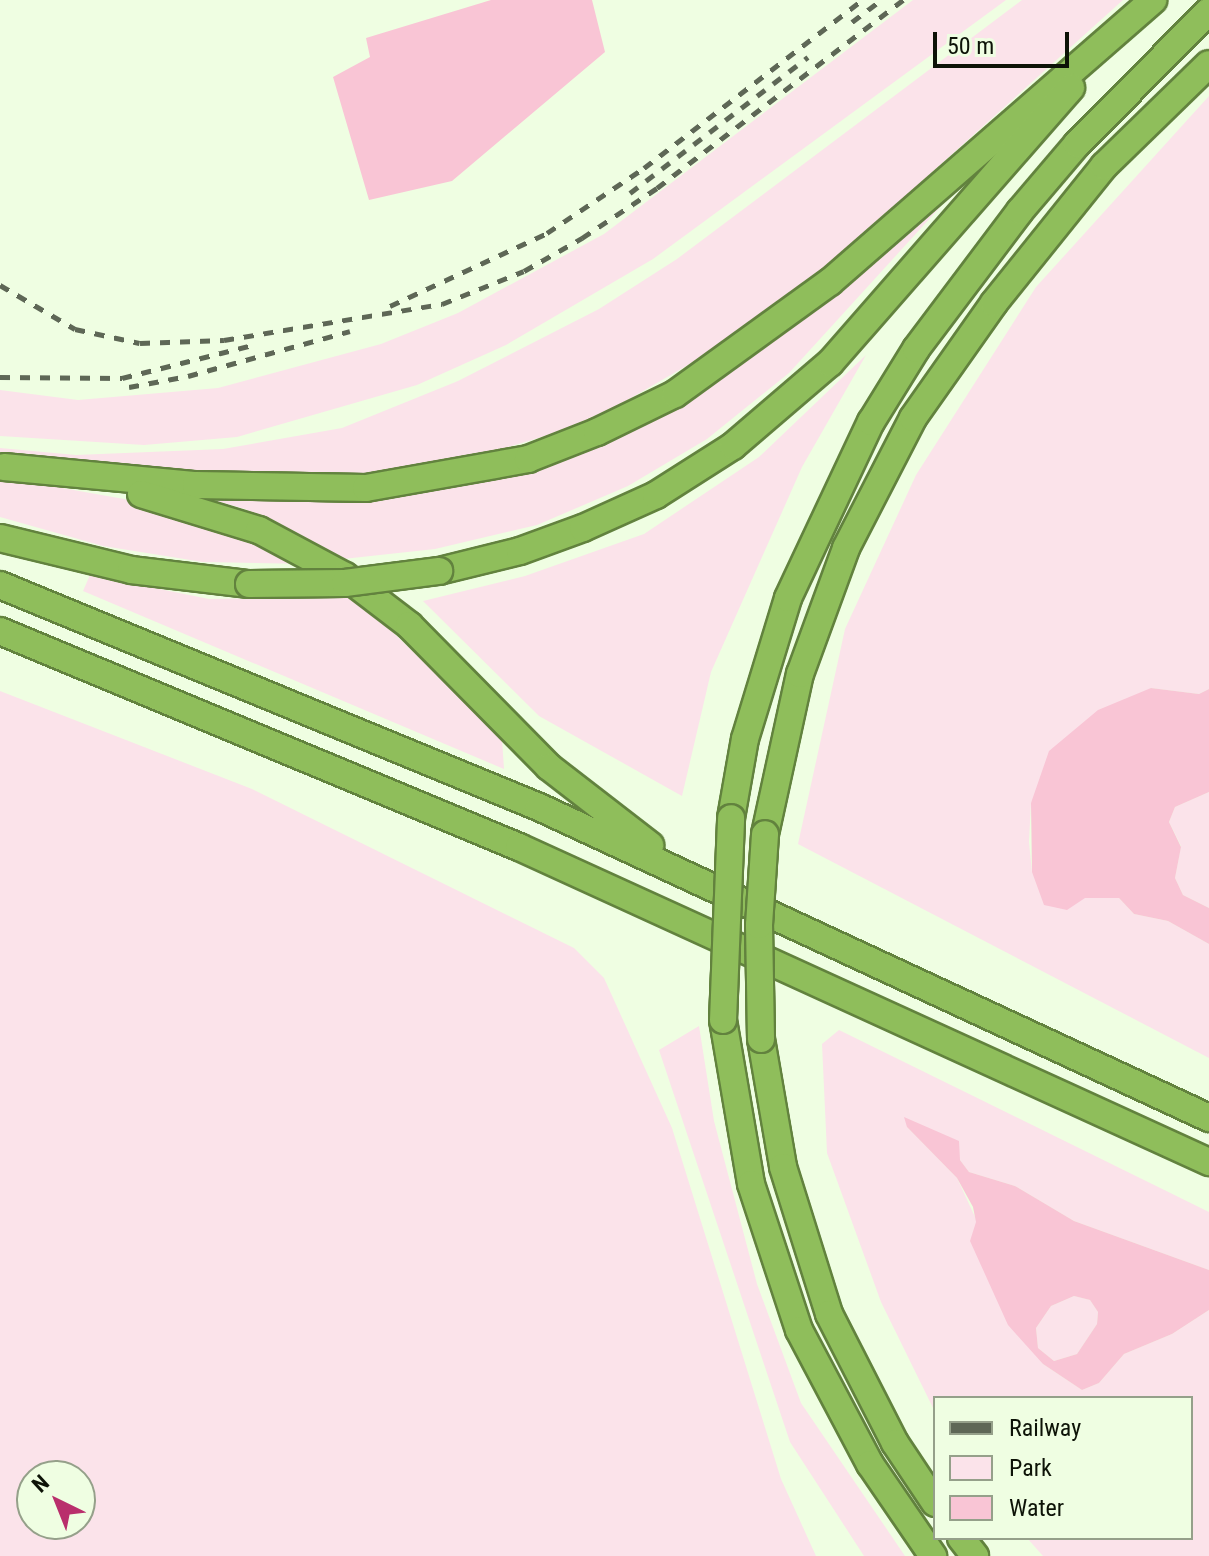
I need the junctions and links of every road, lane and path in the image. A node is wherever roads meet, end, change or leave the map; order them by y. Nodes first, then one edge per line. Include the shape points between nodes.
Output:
1 (1145, 7) edge
2 (1209, 11) edge
3 (1209, 64) edge
4 (2, 467) edge
5 (0, 538) edge
6 (0, 585) edge
7 (0, 631) edge
8 (691, 876) junction
9 (1209, 1118) edge
10 (1209, 1162) edge
11 (933, 1500) edge
12 (963, 1540) edge
13 (933, 1556) edge
14 (975, 1556) edge

1 - 4 highway via 830,282 675,394 597,432 528,459 366,488 196,485
1 - 5 highway, bridge via 830,363 733,446 656,495 520,551 439,571 345,583 249,584 131,570
2 - 13 highway, bridge via 1077,144 924,338 871,422 813,535 745,739 731,818 723,1020 751,1184 799,1330 870,1464
3 - 11 highway, bridge via 1104,166 994,303 913,418 846,548 800,674 765,834 759,925 761,1039 783,1167 829,1314 895,1443
4 - 8 highway via 174,501 306,552 409,625 549,767
6 - 8 highway via 539,807
7 - 10 highway via 545,858
8 - 9 highway
12 - 14 highway

